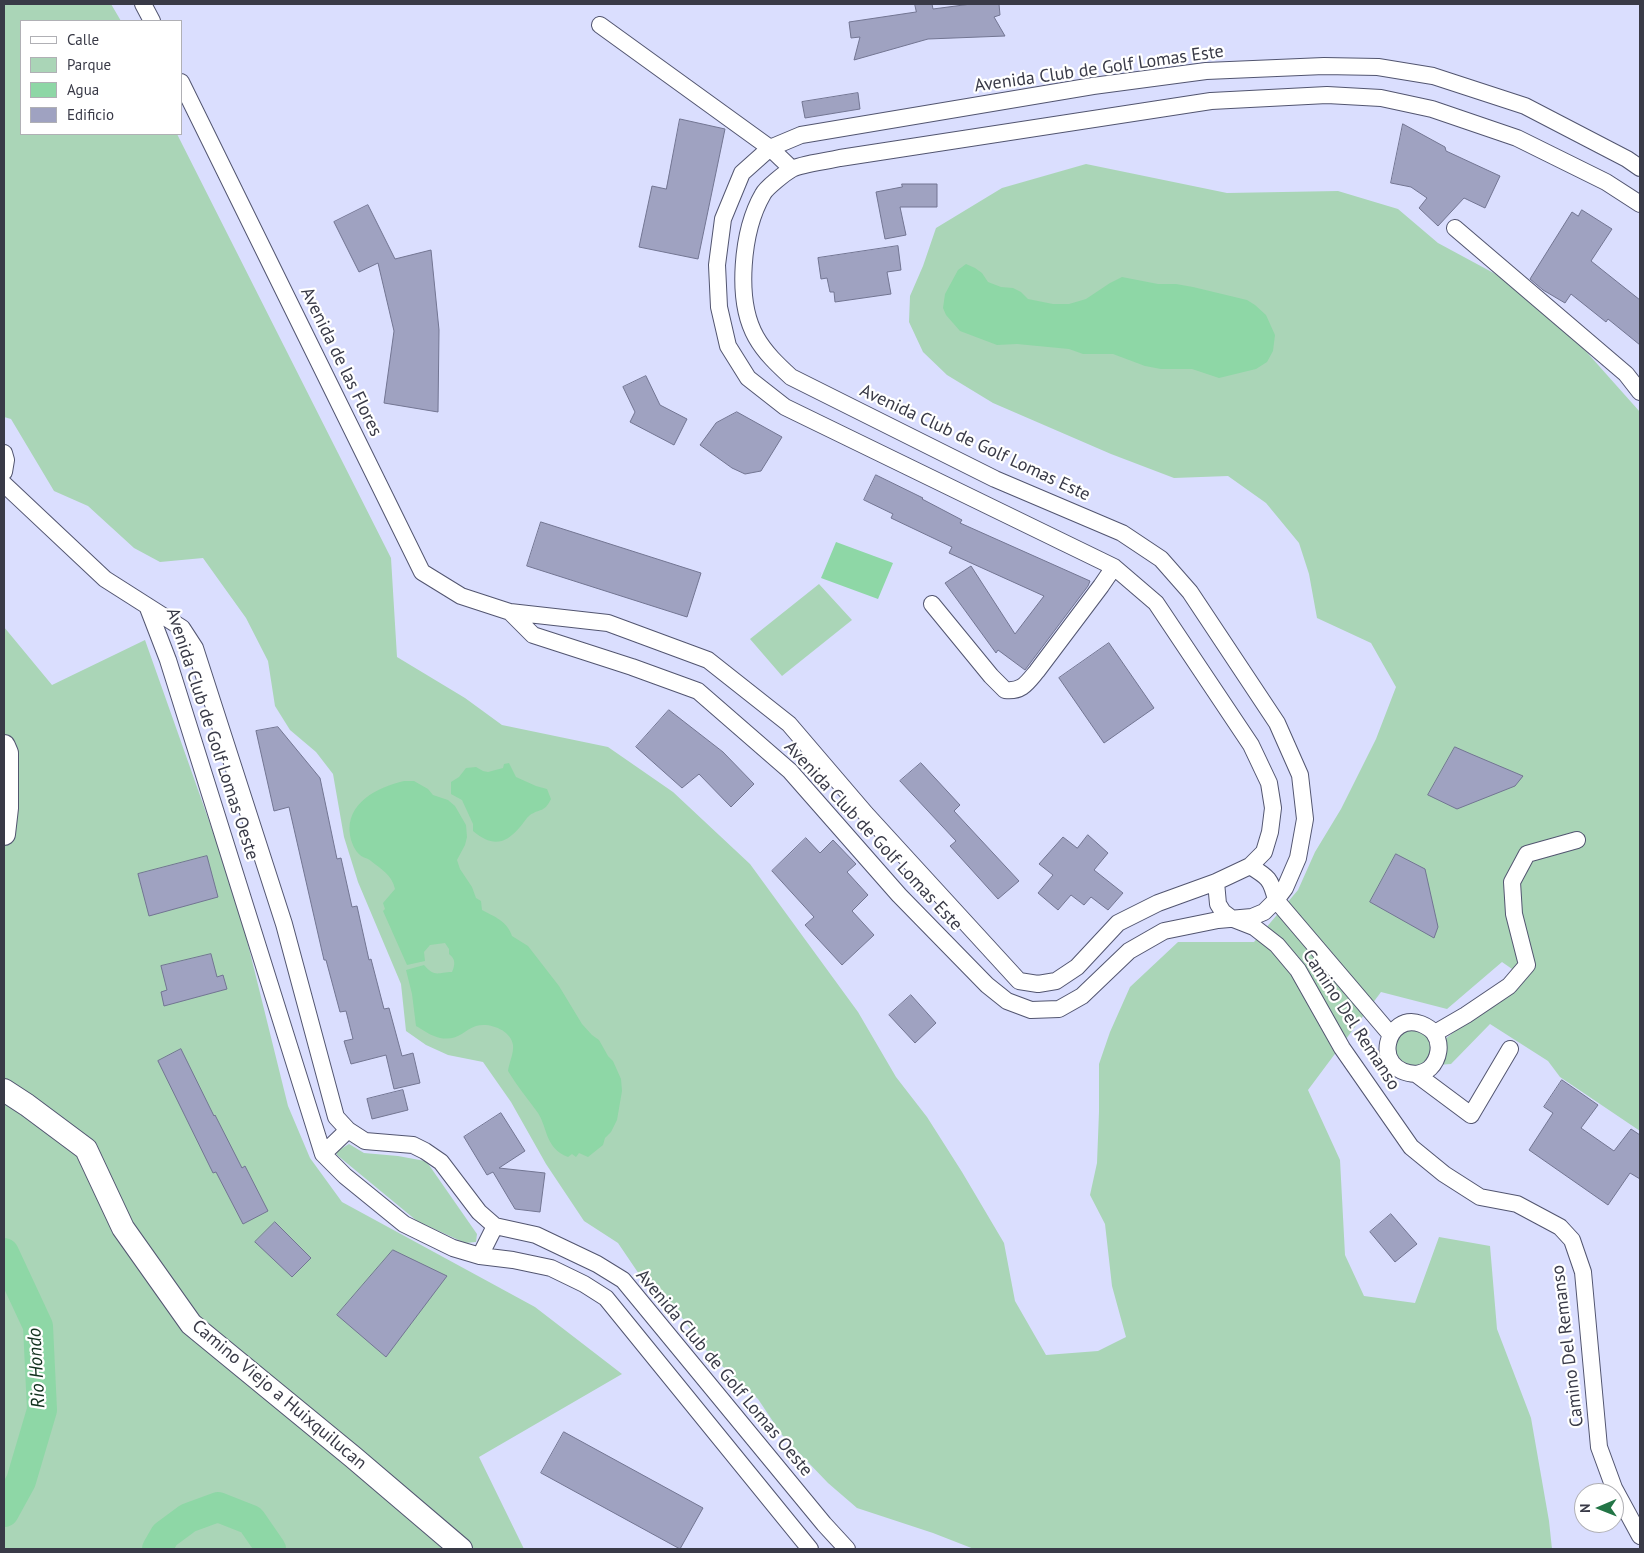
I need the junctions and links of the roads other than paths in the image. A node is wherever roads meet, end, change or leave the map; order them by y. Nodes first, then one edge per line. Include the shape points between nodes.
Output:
1 (143, 4) edge
2 (151, 20) edge
3 (600, 25) dead end
4 (182, 84) edge
5 (770, 148) junction
6 (1640, 168) edge
7 (792, 169) junction
8 (1640, 204) edge
9 (1454, 228) dead end
10 (1640, 392) edge
11 (4, 453) edge
12 (4, 472) edge
13 (4, 484) edge
14 (1114, 567) junction
15 (932, 604) dead end
16 (148, 608) junction
17 (510, 612) junction
18 (4, 746) edge
19 (4, 834) edge
20 (1577, 840) dead end
21 (1250, 866) junction
22 (1216, 882) junction
23 (1276, 900) junction
24 (1230, 918) junction
25 (1434, 1033) junction
26 (1391, 1035) junction
27 (1510, 1049) dead end
28 (1416, 1074) junction
29 (4, 1090) edge
30 (348, 1130) junction
31 (323, 1154) junction
32 (495, 1226) junction
33 (480, 1256) junction
34 (1640, 1536) edge
35 (461, 1549) edge
36 (810, 1549) edge
37 (848, 1549) edge

1 - 2 street
3 - 5 street
4 - 17 street, Avenida de las Flores via 422,572 461,596
5 - 6 street, Avenida Club de Golf Lomas Este via 801,135 1206,70 1378,67 1433,76 1525,106
5 - 7 street
5 - 14 street, Avenida Club de Golf Lomas Este via 742,173 724,218 717,265 719,307 728,346 748,378 785,406
7 - 8 street, Avenida Club de Golf Lomas Este via 840,158 1211,101 1327,95 1381,98 1432,108 1517,138 1606,182
7 - 23 street, Avenida Club de Golf Lomas Este via 764,192 749,230 743,267 746,306 755,336 769,356 791,377 995,479 1122,533 1161,559 1190,592 1277,723 1300,775 1305,819 1298,858
9 - 10 street via 1626,374
11 - 12 street
13 - 16 street via 105,579
14 - 15 street via 1027,684 1019,690 1005,690
14 - 21 street, Avenida Club de Golf Lomas Este via 1156,603 1251,745 1269,783 1270,832 1264,852
16 - 30 street, Avenida Club de Golf Lomas Oeste via 182,628 196,648 284,924 336,1117
16 - 31 street, Avenida Club de Golf Lomas Oeste via 168,660
17 - 22 street, Avenida Club de Golf Lomas Este via 608,623 708,660 789,724 866,814 1019,981 1038,984 1056,981 1077,967 1118,923 1158,903
17 - 24 street, Avenida Club de Golf Lomas Este via 533,635 698,691 790,771 898,895 1007,1001 1032,1010 1059,1008 1082,996 1129,951 1164,931
18 - 19 main road via 7,753 7,808
20 - 25 street via 1527,854 1512,882 1514,914 1528,965 1509,986
21 - 22 street, Avenida Club de Golf Lomas Este
21 - 23 street via 1267,877
22 - 24 street via 1218,904
23 - 24 street, Avenida Club de Golf Lomas Este via 1264,912 1252,917
23 - 26 street
24 - 34 street, Camino Del Remanso via 1254,927 1277,945 1298,970 1342,1048 1411,1147 1480,1197 1517,1204 1560,1227 1572,1240 1583,1272 1599,1447 1614,1488
25 - 26 street via 1417,1022 1397,1027
25 - 28 street via 1439,1046 1437,1059 1429,1069
26 - 28 street via 1388,1044 1391,1063 1407,1074
27 - 28 street via 1471,1115
29 - 35 main road, Camino Viejo a Huixquilucan via 86,1149 124,1228 190,1324
30 - 31 street
30 - 32 street, Avenida Club de Golf Lomas Oeste via 366,1142 413,1145 425,1151 441,1162 479,1212
31 - 33 street, Avenida Club de Golf Lomas Oeste via 404,1224 453,1248
32 - 33 street
32 - 37 street, Avenida Club de Golf Lomas Oeste via 536,1235 623,1280
33 - 36 street, Avenida Club de Golf Lomas Oeste via 551,1268 606,1298

